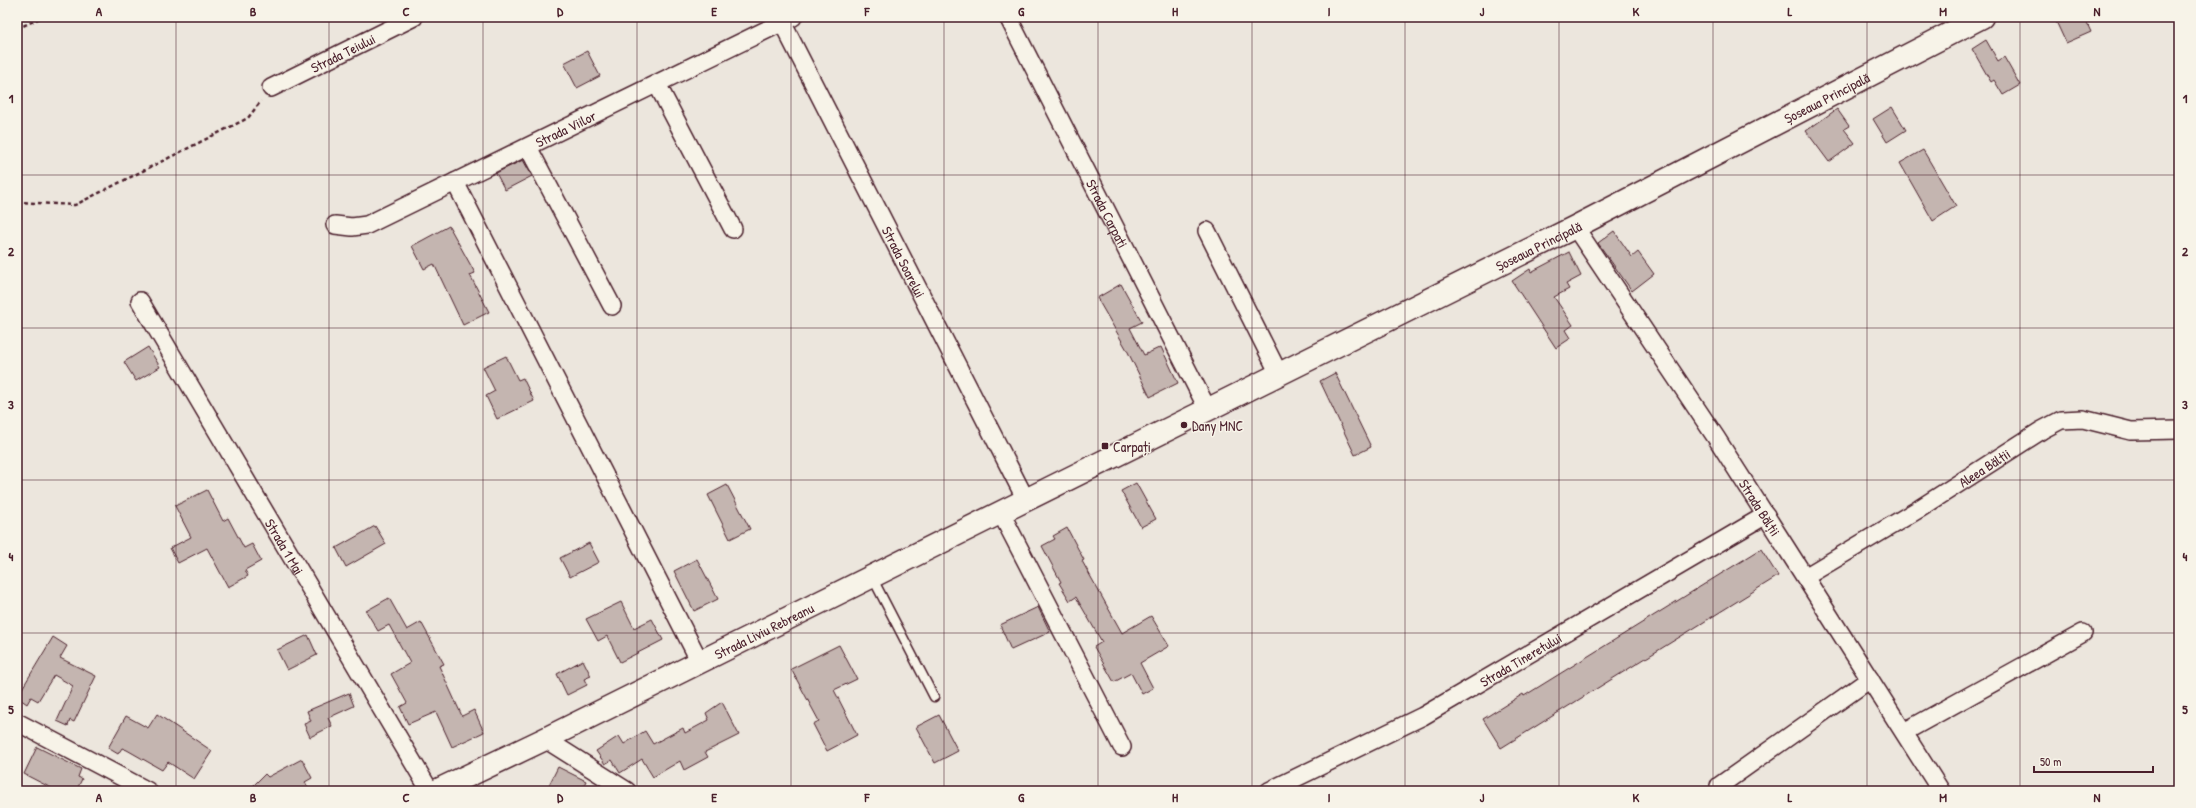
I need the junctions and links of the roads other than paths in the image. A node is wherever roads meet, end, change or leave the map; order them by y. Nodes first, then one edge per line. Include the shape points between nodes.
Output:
1 (414, 17) edge
2 (1008, 17) edge
3 (1982, 17) edge
4 (788, 20) edge
5 (657, 84) junction
6 (271, 88) road end
7 (528, 147) junction
8 (455, 182) junction
9 (335, 225) dead end
10 (1575, 227) junction
11 (733, 229) dead end
12 (1207, 231) dead end
13 (140, 301) dead end
14 (612, 306) dead end
15 (1279, 374) junction
16 (1208, 410) junction
17 (2179, 430) edge
18 (1091, 468) joint
19 (1026, 500) junction
20 (1001, 512) junction
21 (1766, 515) junction
22 (872, 577) junction
23 (1805, 577) junction
24 (2083, 633) dead end
25 (700, 662) junction
26 (1870, 678) junction
27 (934, 697) dead end
28 (17, 722) edge
29 (1904, 732) junction
30 (545, 739) junction
31 (1122, 747) dead end
32 (1719, 786) dead end
33 (148, 791) edge
34 (430, 791) edge
35 (436, 791) edge
36 (627, 791) edge
37 (1269, 791) edge
38 (1941, 791) edge

1 - 6 street, Strada Teiului
2 - 16 street, Strada Carpati
3 - 10 main road, Șoseaua Principală
4 - 5 street, Strada Viilor
4 - 19 street, Strada Soarelui
5 - 7 street, Strada Viilor
5 - 11 street
7 - 8 street, Strada Viilor
7 - 14 street
8 - 9 street, Strada Viilor via 366,225
8 - 25 street
10 - 15 main road, Șoseaua Principală
10 - 21 street, Strada Bălții
12 - 15 street
13 - 34 street, Strada 1 Mai
15 - 16 main road, Șoseaua Principală
16 - 18 main road, Șoseaua Principală
17 - 23 street, Aleea Bălții via 2131,431 2083,418 2061,420
18 - 19 main road, Strada Liviu Rebreanu
19 - 20 main road, Strada Liviu Rebreanu
20 - 22 main road, Strada Liviu Rebreanu
20 - 31 street
21 - 23 street, Strada Bălții
21 - 37 street, Strada Tineretului via 1423,716
22 - 25 main road, Strada Liviu Rebreanu
22 - 27 lane
23 - 26 street, Strada Bălții
24 - 29 street
25 - 30 main road, Strada Liviu Rebreanu
26 - 29 street, Strada Bălții
26 - 32 street
28 - 33 street
29 - 38 street, Strada Bălții
30 - 35 main road, Strada Liviu Rebreanu
30 - 36 street

